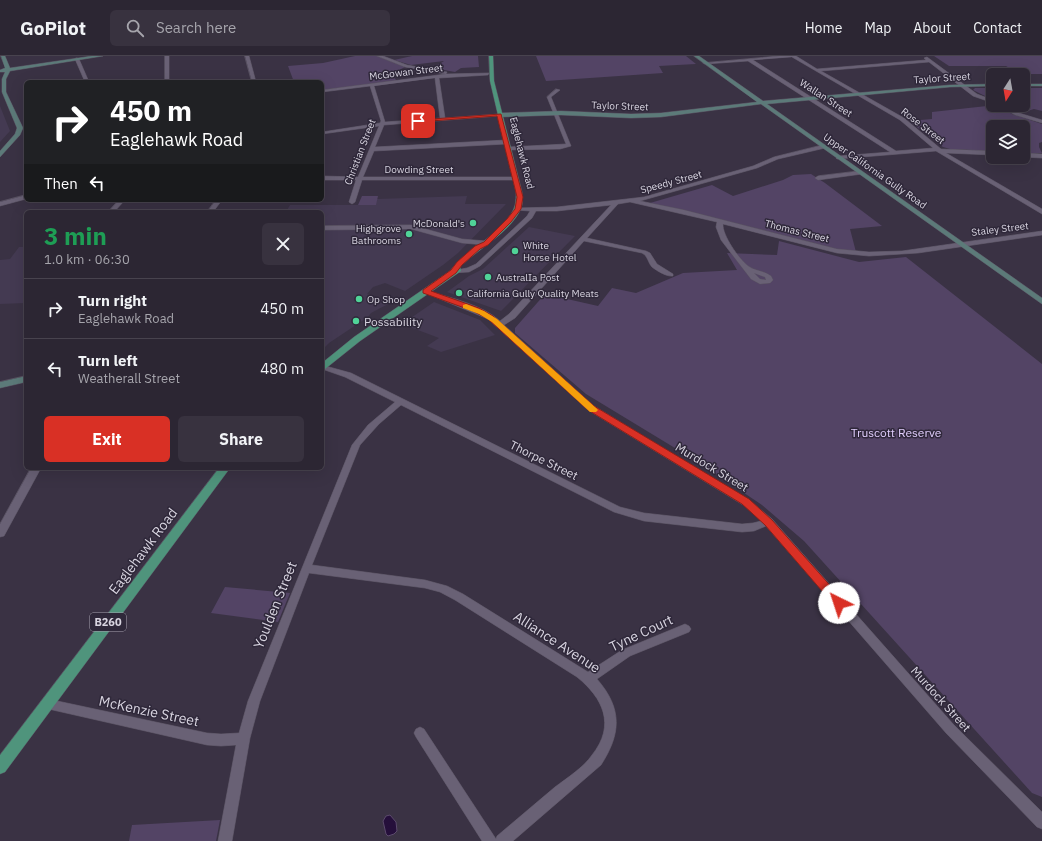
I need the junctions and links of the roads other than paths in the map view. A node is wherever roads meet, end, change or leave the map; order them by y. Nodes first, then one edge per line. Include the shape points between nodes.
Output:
1 (101, 56) edge
2 (167, 56) edge
3 (247, 56) edge
4 (379, 56) edge
5 (491, 56) edge
6 (696, 56) edge
7 (793, 56) edge
8 (923, 56) edge
9 (1, 57) edge
10 (748, 59) junction
11 (77, 60) junction
12 (930, 61) junction
13 (705, 63) junction
14 (486, 67) dead end
15 (8, 70) junction
16 (817, 70) junction
17 (0, 71) edge
18 (490, 74) junction
19 (450, 75) junction
20 (437, 77) junction
21 (2, 78) edge
22 (86, 80) edge
23 (167, 80) edge
24 (253, 80) edge
25 (372, 85) junction
26 (986, 85) edge
27 (1030, 85) edge
28 (1042, 85) edge
29 (963, 86) junction
30 (558, 90) dead end
31 (324, 91) edge
32 (858, 94) junction
33 (809, 98) junction
34 (986, 99) edge
35 (761, 102) junction
36 (1014, 112) edge
37 (556, 113) junction
38 (499, 115) junction
39 (443, 119) junction
40 (1042, 122) edge
41 (382, 124) junction
42 (23, 127) edge
43 (324, 133) edge
44 (506, 142) junction
45 (823, 147) junction
46 (373, 149) junction
47 (508, 149) junction
48 (938, 150) junction
49 (894, 152) junction
50 (986, 153) edge
51 (0, 155) edge
52 (1030, 155) edge
53 (1042, 156) edge
54 (839, 158) junction
55 (860, 173) junction
56 (324, 178) edge
57 (360, 178) junction
58 (818, 178) dead end
59 (516, 179) junction
60 (24, 198) edge
61 (631, 201) junction
62 (120, 202) edge
63 (352, 202) dead end
64 (616, 203) junction
65 (0, 204) edge
66 (518, 209) junction
67 (113, 210) edge
68 (533, 210) junction
69 (1042, 212) edge
70 (720, 222) junction
71 (324, 228) edge
72 (1042, 234) edge
73 (1033, 235) junction
74 (584, 239) junction
75 (1042, 240) edge
76 (960, 244) junction
77 (483, 246) junction
78 (746, 268) dead end
79 (453, 272) junction
80 (671, 275) dead end
81 (426, 292) junction
82 (1042, 302) edge
83 (499, 324) junction
84 (324, 365) edge
85 (324, 368) edge
86 (24, 379) edge
87 (0, 385) edge
88 (400, 402) junction
89 (35, 470) edge
90 (224, 470) edge
91 (768, 522) junction
92 (0, 533) edge
93 (306, 568) junction
94 (685, 629) dead end
95 (589, 678) junction
96 (48, 704) junction
97 (420, 733) dead end
98 (244, 738) junction
99 (0, 767) edge
100 (1042, 822) edge
101 (226, 841) edge
102 (490, 841) edge
103 (502, 841) edge

1 - 11 street
2 - 23 street
3 - 24 street
4 - 19 street via 406,66
5 - 18 main road, Eaglehawk Road
6 - 13 street, Upper California Gully Road
7 - 10 street
7 - 16 street, Rose Street
8 - 12 street
9 - 15 street via 7,62
10 - 13 street
10 - 33 street, Wallan Street
11 - 15 street
11 - 22 street
12 - 16 street
12 - 29 street
13 - 35 street, Upper California Gully Road
14 - 18 main road, Eaglehawk Road
15 - 17 street
15 - 21 street via 7,77
16 - 32 street, Rose Street
18 - 19 street, McGowan Street
18 - 38 main road, Eaglehawk Road
19 - 20 street, McGowan Street
20 - 25 street, McGowan Street
20 - 39 street
21 - 42 street via 4,92
25 - 31 street, McGowan Street
25 - 41 street, Christian Street via 383,118
26 - 29 street, Taylor Street
27 - 28 street
29 - 32 street, Taylor Street
29 - 34 street
30 - 37 street via 549,96
32 - 33 street, Taylor Street
32 - 48 street, Rose Street via 904,121
33 - 35 street, Taylor Street
33 - 49 street, Wallan Street
35 - 37 street, Taylor Street via 651,116
35 - 45 street, Upper California Gully Road
36 - 40 street
37 - 38 street, Taylor Street
37 - 47 street via 568,145
38 - 39 street
38 - 44 main road, Eaglehawk Road
39 - 41 street
41 - 43 street
41 - 46 street, Christian Street
42 - 51 street
44 - 46 street
44 - 47 main road, Eaglehawk Road
45 - 54 street, Upper California Gully Road
45 - 61 street, Speedy Street via 776,158 746,170
46 - 57 street, Christian Street
47 - 59 main road, Eaglehawk Road
48 - 49 street
48 - 50 street
48 - 69 street, Rose Street
49 - 54 street
52 - 53 street
54 - 55 street, Upper California Gully Road
55 - 58 street
55 - 76 street, Upper California Gully Road
56 - 57 street, Dowding Street
57 - 59 street, Dowding Street
57 - 63 street, Christian Street
59 - 66 main road, Eaglehawk Road via 520,197
60 - 65 street
61 - 64 street, Speedy Street
61 - 70 street, Thomas Street
62 - 67 street
64 - 68 street, Speedy Street
64 - 74 street
66 - 68 street, Speedy Street
66 - 77 main road
68 - 79 street via 530,217 478,265 469,270
70 - 76 street, Thomas Street via 852,254 878,254
70 - 78 street via 721,233
71 - 77 street via 410,227
72 - 73 street, Staley Street
73 - 75 street
73 - 76 street, Staley Street
74 - 80 street via 644,252 654,265
74 - 83 street via 512,316
76 - 82 street, Upper California Gully Road
77 - 79 main road via 464,266
79 - 81 main road
81 - 83 street, Murdock Street via 482,312
81 - 84 main road via 357,339
83 - 91 street, Murdock Street via 591,408 746,502
85 - 88 street, Thorpe Street via 342,373
86 - 87 street
88 - 91 street, Thorpe Street via 630,514 742,528
88 - 93 street, Youlden Street via 376,420 356,445
89 - 92 street
90 - 96 main road, Eaglehawk Road / B260
91 - 100 street, Murdock Street via 950,729
93 - 95 street, Alliance Avenue via 425,584 443,589
93 - 98 street, Youlden Street via 260,683
94 - 95 street, Tyne Court via 626,653
95 - 103 street, Alliance Avenue via 601,692 610,716 611,731 606,747 596,761
96 - 98 street, McKenzie Street via 206,739
96 - 99 main road, Eaglehawk Road / B260
97 - 102 street
98 - 101 street, Youlden Street

